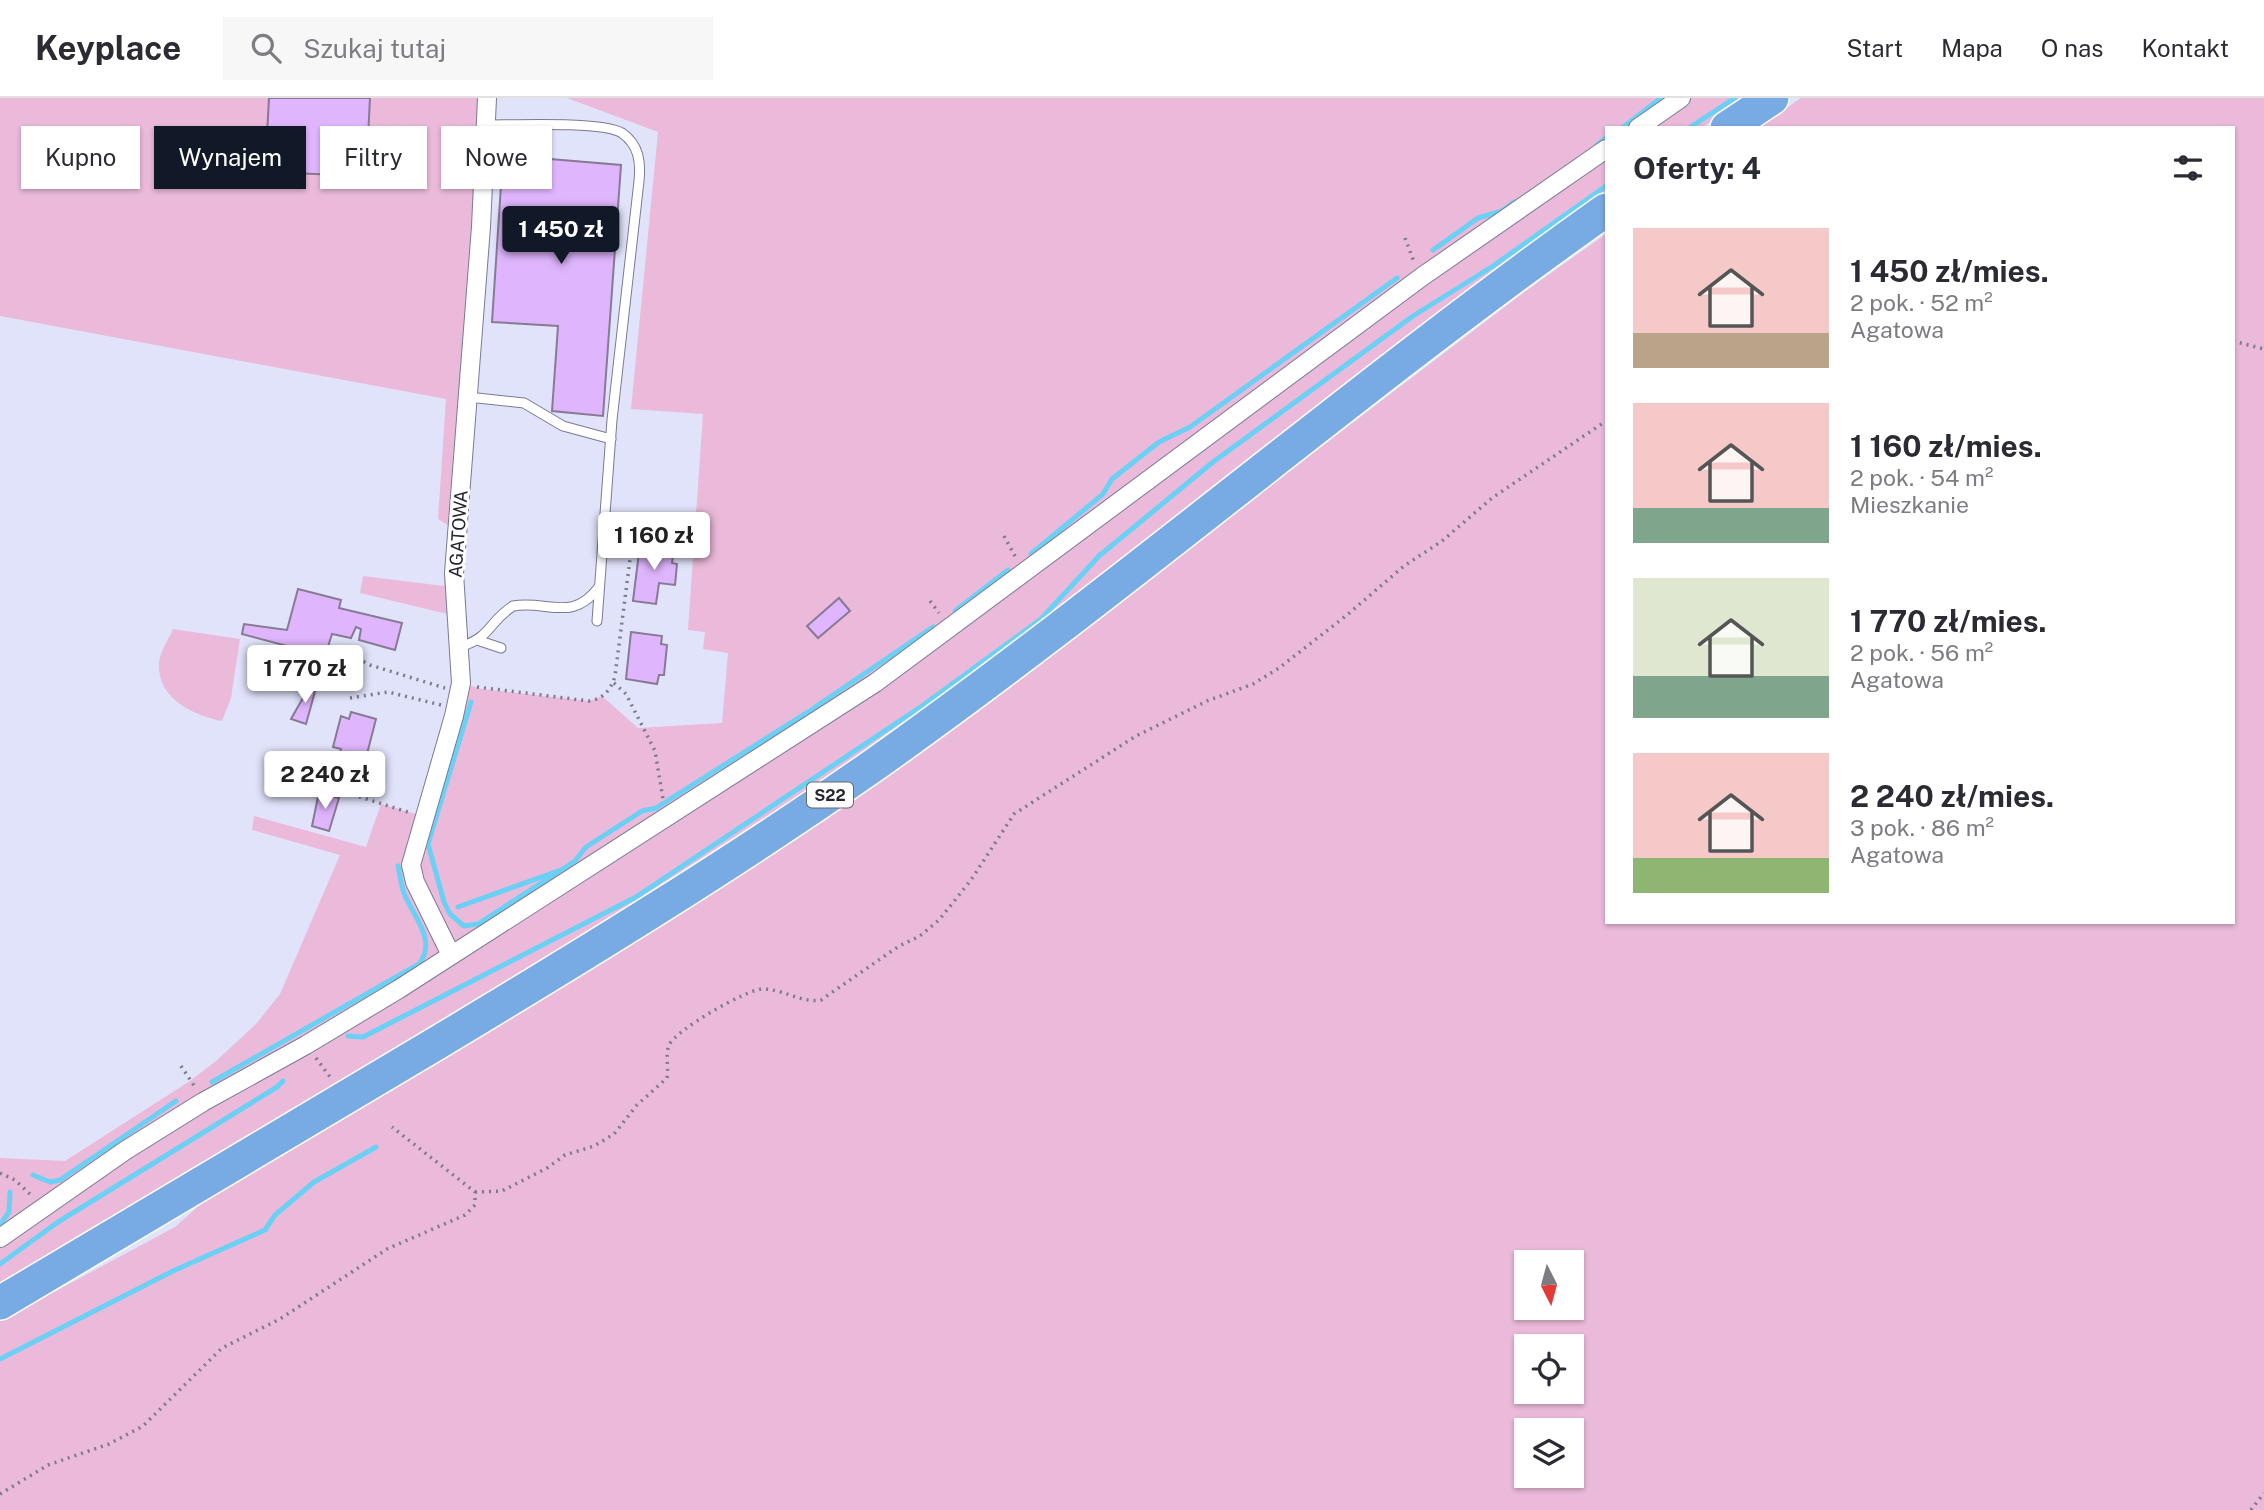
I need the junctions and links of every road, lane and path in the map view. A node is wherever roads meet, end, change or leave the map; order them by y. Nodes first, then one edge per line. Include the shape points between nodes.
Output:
1 (487, 98) edge
2 (1681, 98) edge
3 (1772, 98) edge
4 (486, 125) junction
5 (1641, 126) edge
6 (1730, 126) edge
7 (1605, 150) edge
8 (1605, 211) edge
9 (1405, 238) dead end
10 (1423, 276) junction
11 (2235, 342) edge
12 (2264, 349) edge
13 (468, 397) junction
14 (1605, 422) edge
15 (611, 439) junction
16 (1004, 536) dead end
17 (632, 544) dead end
18 (1026, 571) junction
19 (600, 586) junction
20 (597, 621) dead end
21 (480, 641) junction
22 (460, 647) junction
23 (339, 648) dead end
24 (501, 648) dead end
25 (613, 682) junction
26 (459, 695) junction
27 (350, 698) dead end
28 (319, 784) dead end
29 (670, 813) junction
30 (424, 817) junction
31 (451, 955) junction
32 (306, 1045) junction
33 (181, 1066) dead end
34 (337, 1086) dead end
35 (202, 1102) junction
36 (393, 1127) dead end
37 (0, 1173) edge
38 (475, 1192) junction
39 (44, 1208) junction
40 (0, 1238) edge
41 (0, 1303) edge
42 (0, 1493) edge
43 (2264, 1493) edge
44 (2251, 1510) edge

1 - 4 street, AGATOWA
2 - 5 street
3 - 6 highway
4 - 13 street, AGATOWA
4 - 15 lane via 610,128 637,150 639,181
7 - 10 street
8 - 41 highway, S22 via 1412,353 1007,669 807,811 584,954
9 - 10 path
10 - 18 street
11 - 12 path
13 - 15 lane via 514,401 564,426
13 - 22 street, AGATOWA via 454,573
14 - 38 path via 1492,498 1254,684 1136,736 1014,814 971,880 920,936 821,1000 807,1002 762,989 709,1015 671,1041 667,1078 614,1134 565,1155 502,1191
15 - 19 lane
16 - 18 path
17 - 25 path
18 - 29 street via 875,683
19 - 20 lane
19 - 21 lane via 574,607 513,606
21 - 22 lane
21 - 24 lane
22 - 26 street, AGATOWA
23 - 26 path via 370,665
25 - 26 path via 602,696 589,701 482,689
25 - 29 path via 626,694 654,751 659,790
26 - 27 path via 388,692
26 - 30 street, AGATOWA
28 - 30 path
29 - 31 street
30 - 31 street, AGATOWA via 411,871
31 - 32 street
32 - 34 path
32 - 35 street
33 - 35 path
35 - 39 street
36 - 38 path
37 - 39 path via 15,1180
38 - 42 path via 475,1205 465,1215 387,1248 280,1319 222,1348 143,1426 109,1444 48,1465
39 - 40 street
43 - 44 path

